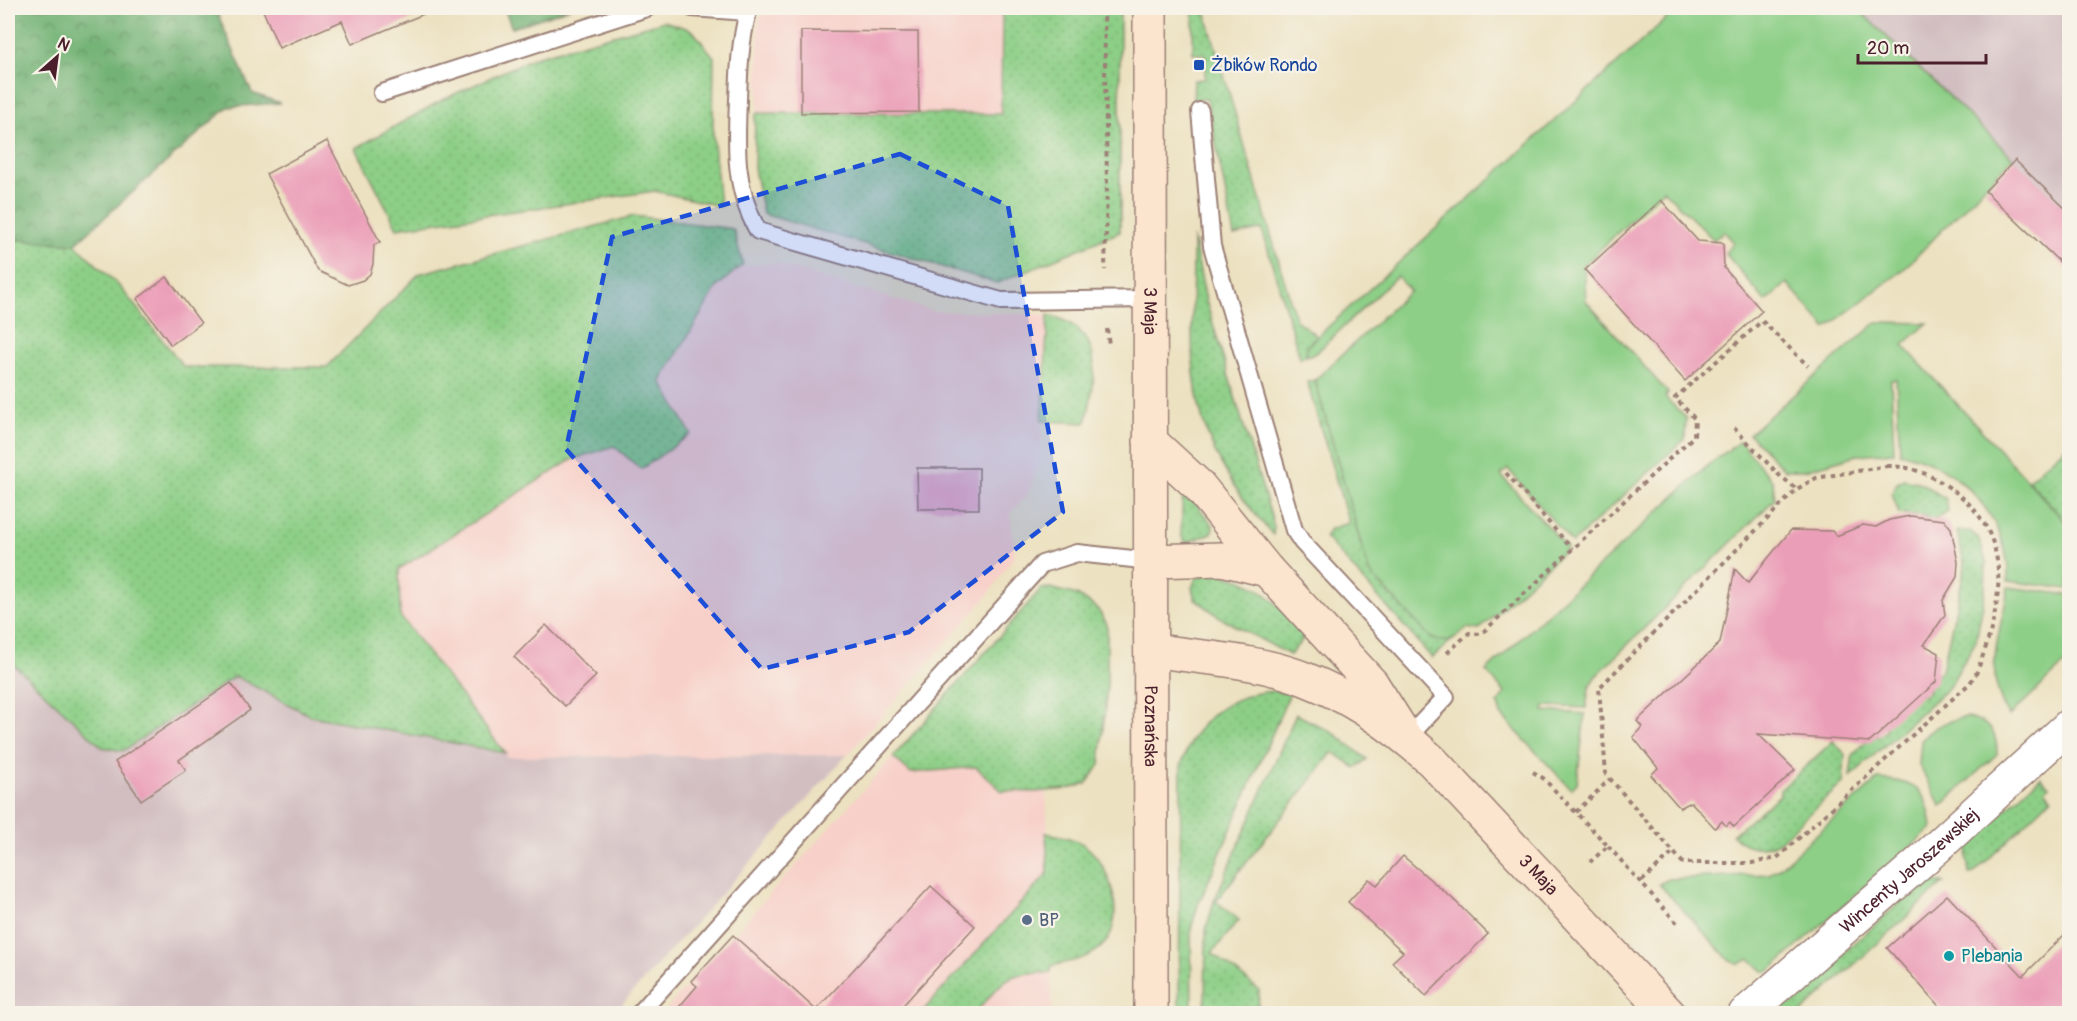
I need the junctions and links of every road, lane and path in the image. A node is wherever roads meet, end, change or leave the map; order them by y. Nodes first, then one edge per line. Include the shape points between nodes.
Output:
1 (647, 8) edge
2 (692, 8) edge
3 (1104, 8) edge
4 (1150, 8) edge
5 (382, 93) dead end
6 (1200, 111) dead end
7 (1150, 299) junction
8 (1104, 301) junction
9 (1110, 352) dead end
10 (1808, 366) dead end
11 (1734, 428) dead end
12 (1150, 441) junction
13 (1506, 473) dead end
14 (1797, 489) junction
15 (1572, 549) junction
16 (1151, 561) junction
17 (1268, 570) junction
18 (1460, 642) dead end
19 (1151, 650) junction
20 (2070, 725) edge
21 (1407, 738) junction
22 (1533, 772) dead end
23 (1610, 779) junction
24 (1576, 812) junction
25 (1608, 846) junction
26 (1674, 852) junction
27 (1590, 862) dead end
28 (1642, 882) junction
29 (1677, 922) dead end
30 (639, 1014) edge
31 (1151, 1014) edge
32 (1669, 1014) edge
33 (1744, 1014) edge

1 - 5 lane
2 - 8 lane via 748,12 740,39 735,160 746,210 758,231 1001,301
3 - 8 path
4 - 7 street, 3 Maja
6 - 21 lane via 1212,246 1294,530 1446,697
7 - 8 lane
7 - 12 street, 3 Maja
8 - 9 path
10 - 15 path via 1762,321 1676,398 1695,419 1694,436
11 - 14 path
12 - 16 street, Poznańska
12 - 17 street, 3 Maja via 1199,486
13 - 15 path
14 - 23 path via 1599,688 1606,774
14 - 26 path via 1816,478 1903,466 1923,471 1966,499 1993,538 1997,558 1997,601 1982,658 1970,683 1777,858 1752,863 1683,863
15 - 18 path via 1481,634 1469,633
16 - 17 street via 1222,559
16 - 19 street, Poznańska
16 - 30 lane via 1077,553 1042,564
17 - 21 street, 3 Maja via 1372,684
19 - 21 street, 3 Maja via 1268,668 1305,679 1353,703
19 - 31 street, Poznańska
20 - 33 street, Wincenty Jaroszewskiej via 1935,849
21 - 32 street, 3 Maja
22 - 24 path
23 - 24 path
23 - 26 path
24 - 25 path
25 - 27 path
25 - 28 path
26 - 28 path
28 - 29 path

